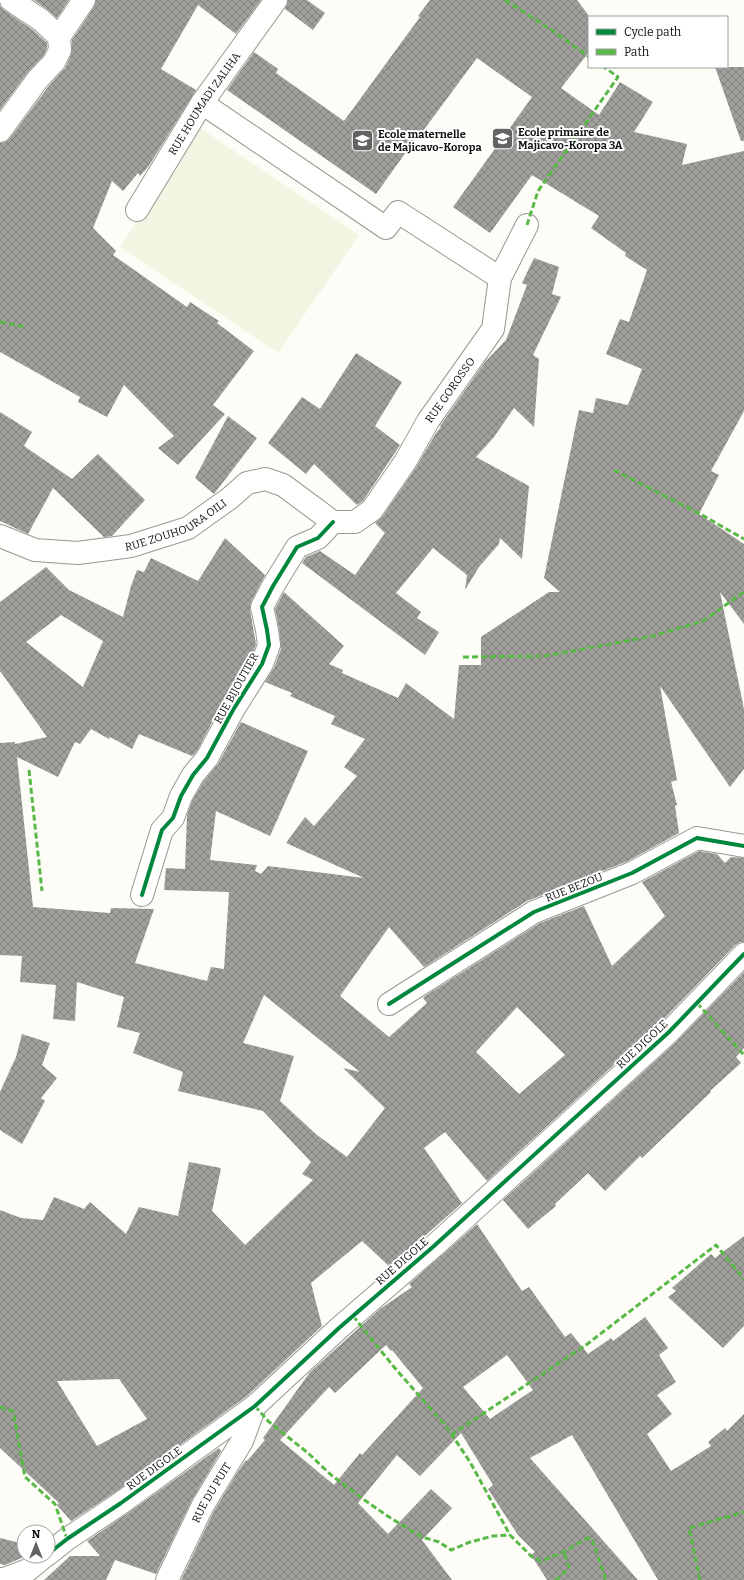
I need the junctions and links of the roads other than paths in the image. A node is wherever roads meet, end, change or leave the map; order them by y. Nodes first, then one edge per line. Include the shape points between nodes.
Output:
1 (11, 0) edge
2 (84, 0) edge
3 (276, 0) edge
4 (59, 37) junction
5 (202, 103) junction
6 (0, 131) edge
7 (137, 210) dead end
8 (527, 225) dead end
9 (500, 278) junction
10 (333, 522) junction
11 (0, 536) edge
12 (744, 846) edge
13 (142, 895) dead end
14 (744, 954) edge
15 (389, 1004) dead end
16 (255, 1406) junction
17 (56, 1548) edge
18 (35, 1564) edge
19 (0, 1579) edge
20 (167, 1580) edge

1 - 4 street via 41,20
2 - 4 street
3 - 5 street, RUE HOUMADI ZALIHA
4 - 6 street via 60,50 54,62
5 - 7 street, RUE HOUMADI ZALIHA
5 - 9 street via 386,228 398,212
8 - 9 street, RUE GOROSSO
9 - 10 street, RUE GOROSSO via 492,329 428,421 405,462 372,510 355,522
10 - 11 street, RUE ZOUHOURA OILI via 283,485 266,479 247,483 188,528 131,546 78,553 35,550
10 - 13 street, RUE BIJOUTIER via 318,538 297,547 262,607 269,645 262,664 233,710 208,758 193,775 181,796 173,818 162,830
12 - 15 street, RUE BEZOU via 697,838 632,873 534,912
14 - 16 street, RUE DIGOLE via 669,1032
16 - 17 street, RUE DIGOLE
16 - 20 street, RUE DU PUIT via 242,1441 203,1505
18 - 19 street via 28,1570

